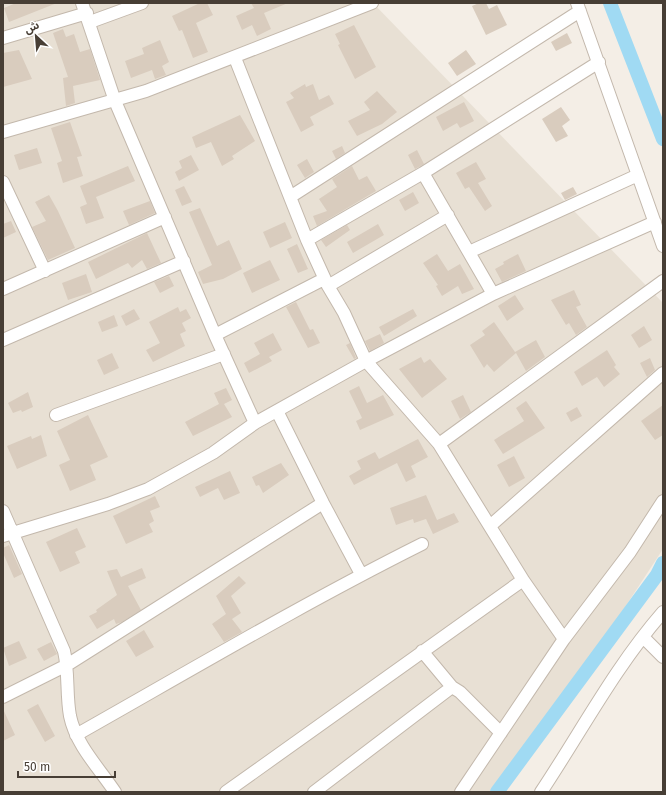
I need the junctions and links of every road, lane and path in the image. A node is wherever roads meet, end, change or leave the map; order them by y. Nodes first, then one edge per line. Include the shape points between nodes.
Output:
1 (142, 3) edge
2 (372, 3) edge
3 (579, 7) edge
4 (86, 13) edge
5 (3, 38) edge
6 (235, 58) junction
7 (599, 62) junction
8 (115, 101) junction
9 (3, 132) edge
10 (424, 173) junction
11 (638, 175) junction
12 (3, 182) edge
13 (290, 196) junction
14 (448, 215) junction
15 (166, 217) junction
16 (655, 222) junction
17 (307, 240) junction
18 (663, 246) edge
19 (469, 252) junction
20 (184, 261) junction
21 (45, 271) junction
22 (663, 281) edge
23 (326, 283) junction
24 (3, 289) edge
25 (494, 294) junction
26 (215, 335) junction
27 (3, 340) edge
28 (224, 354) junction
29 (366, 361) junction
30 (663, 373) edge
31 (277, 411) junction
32 (56, 415) dead end
33 (255, 423) junction
34 (439, 444) junction
35 (663, 501) edge
36 (323, 503) junction
37 (3, 510) edge
38 (490, 526) junction
39 (8, 534) edge
40 (422, 544) dead end
41 (362, 574) junction
42 (523, 580) junction
43 (663, 612) edge
44 (643, 637) junction
45 (564, 639) junction
46 (422, 651) junction
47 (663, 657) edge
48 (67, 665) junction
49 (452, 687) junction
50 (3, 697) edge
51 (500, 733) junction
52 (76, 735) junction
53 (115, 792) edge
54 (226, 792) edge
55 (314, 792) edge
56 (461, 792) edge
57 (541, 792) edge

1 - 4 street
2 - 6 street
3 - 7 street
3 - 13 street
4 - 5 street
4 - 8 street
6 - 8 street
6 - 13 street
7 - 10 street
7 - 11 street
8 - 9 street
8 - 15 street
10 - 14 street
10 - 17 street
11 - 16 street
11 - 19 street
12 - 21 street
13 - 17 street
14 - 19 street
14 - 23 street
15 - 20 street
15 - 21 street
16 - 18 street
16 - 25 street
17 - 23 street
19 - 25 street
20 - 26 street
20 - 27 street
21 - 24 street
22 - 34 street
23 - 26 street
23 - 29 street via 344,313
25 - 29 street
26 - 28 street
28 - 32 street
28 - 33 street
29 - 31 street
29 - 34 street
30 - 38 street
31 - 33 street
31 - 36 street
33 - 39 street via 214,453 148,489 108,504
34 - 38 street
35 - 45 street via 630,552
36 - 41 street
36 - 48 street
37 - 39 street
38 - 42 street
39 - 48 street via 60,640
40 - 41 street
41 - 52 street via 260,629
42 - 45 street
42 - 46 street
43 - 44 street
44 - 47 street
44 - 57 street via 614,675
45 - 51 street
46 - 49 street
46 - 54 street
48 - 50 street
48 - 52 street via 68,701
49 - 51 street
49 - 55 street
51 - 56 street
52 - 53 street

